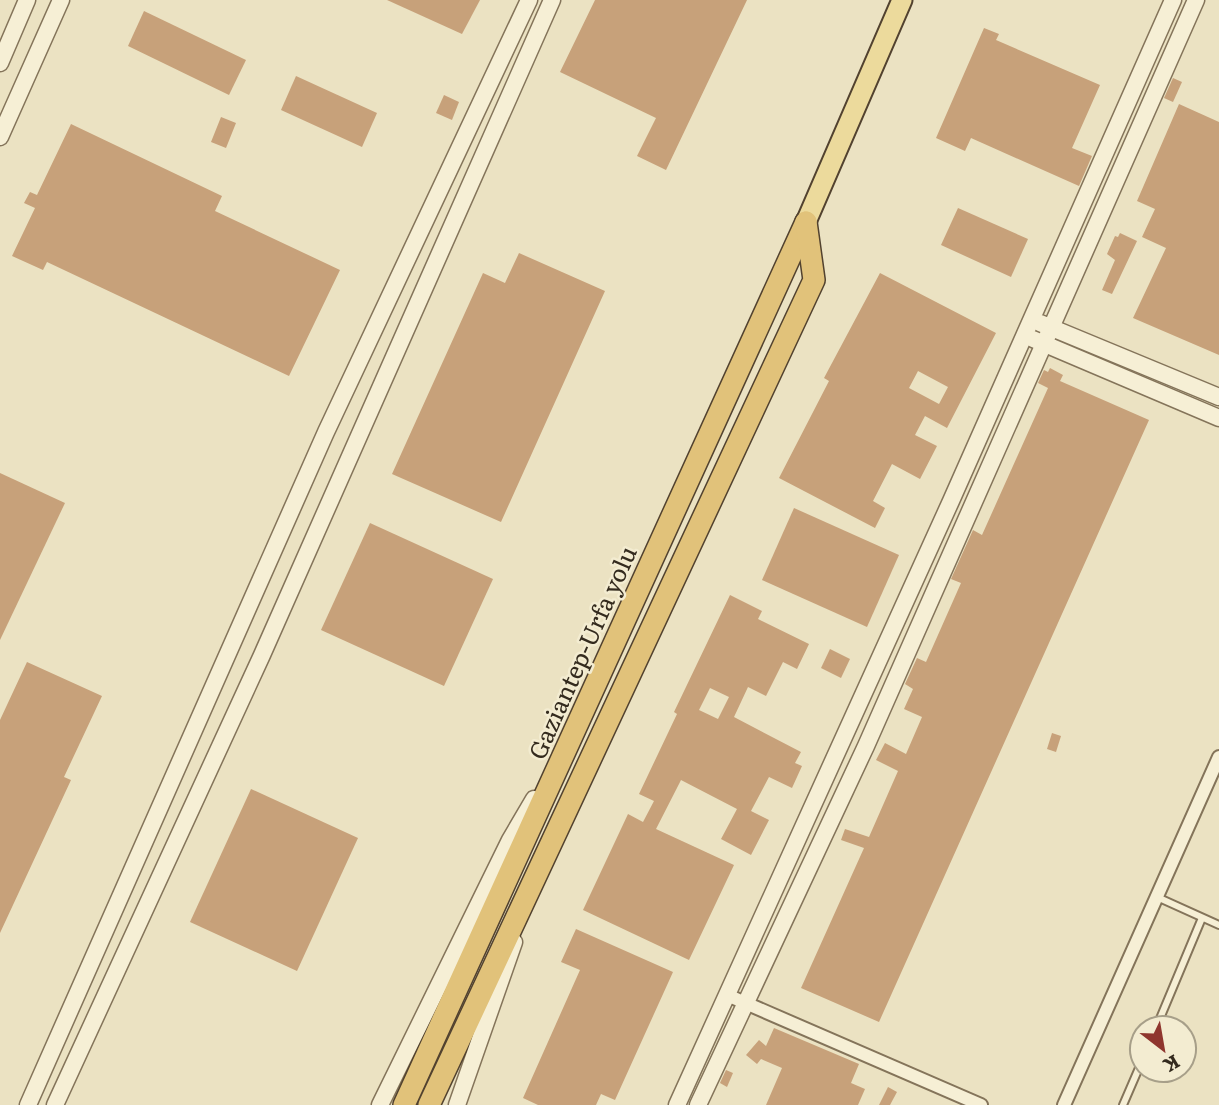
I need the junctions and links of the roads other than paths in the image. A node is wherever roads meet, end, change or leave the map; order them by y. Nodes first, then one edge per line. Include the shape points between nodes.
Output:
1 (27, 0) edge
2 (61, 0) edge
3 (529, 0) edge
4 (552, 0) edge
5 (902, 0) edge
6 (1173, 0) edge
7 (1196, 0) edge
8 (0, 63) edge
9 (0, 137) edge
10 (806, 222) junction
11 (1031, 319) junction
12 (1050, 326) junction
13 (1024, 336) junction
14 (1043, 342) junction
15 (1219, 397) edge
16 (1219, 418) edge
17 (576, 727) junction
18 (1219, 757) edge
19 (533, 884) junction
20 (1157, 897) junction
21 (1202, 918) junction
22 (1219, 925) edge
23 (727, 995) junction
24 (745, 1003) junction
25 (1162, 1014) edge
26 (1132, 1084) edge
27 (28, 1105) edge
28 (55, 1105) edge
29 (380, 1105) edge
30 (404, 1105) edge
31 (429, 1105) edge
32 (457, 1105) edge
33 (677, 1105) edge
34 (698, 1105) edge
35 (981, 1105) edge
36 (1064, 1105) edge
37 (1123, 1105) edge

1 - 8 street
2 - 9 street
3 - 27 street via 320,445
4 - 28 street via 262,655
5 - 10 main road, Gaziantep-Urfa yolu
6 - 11 street
7 - 12 street
10 - 17 highway, Gaziantep-Urfa yolu
10 - 19 highway via 814,280
11 - 12 street
11 - 13 street
12 - 14 street
12 - 15 street
13 - 14 street
13 - 23 street
14 - 16 street
14 - 24 street via 866,746
17 - 29 street via 510,840
17 - 30 highway, Gaziantep-Urfa yolu
18 - 20 street
19 - 31 highway
19 - 32 street
20 - 21 lane
20 - 36 street
21 - 22 lane
21 - 25 lane
23 - 24 street
23 - 33 street
24 - 34 street
24 - 35 street
26 - 37 lane

